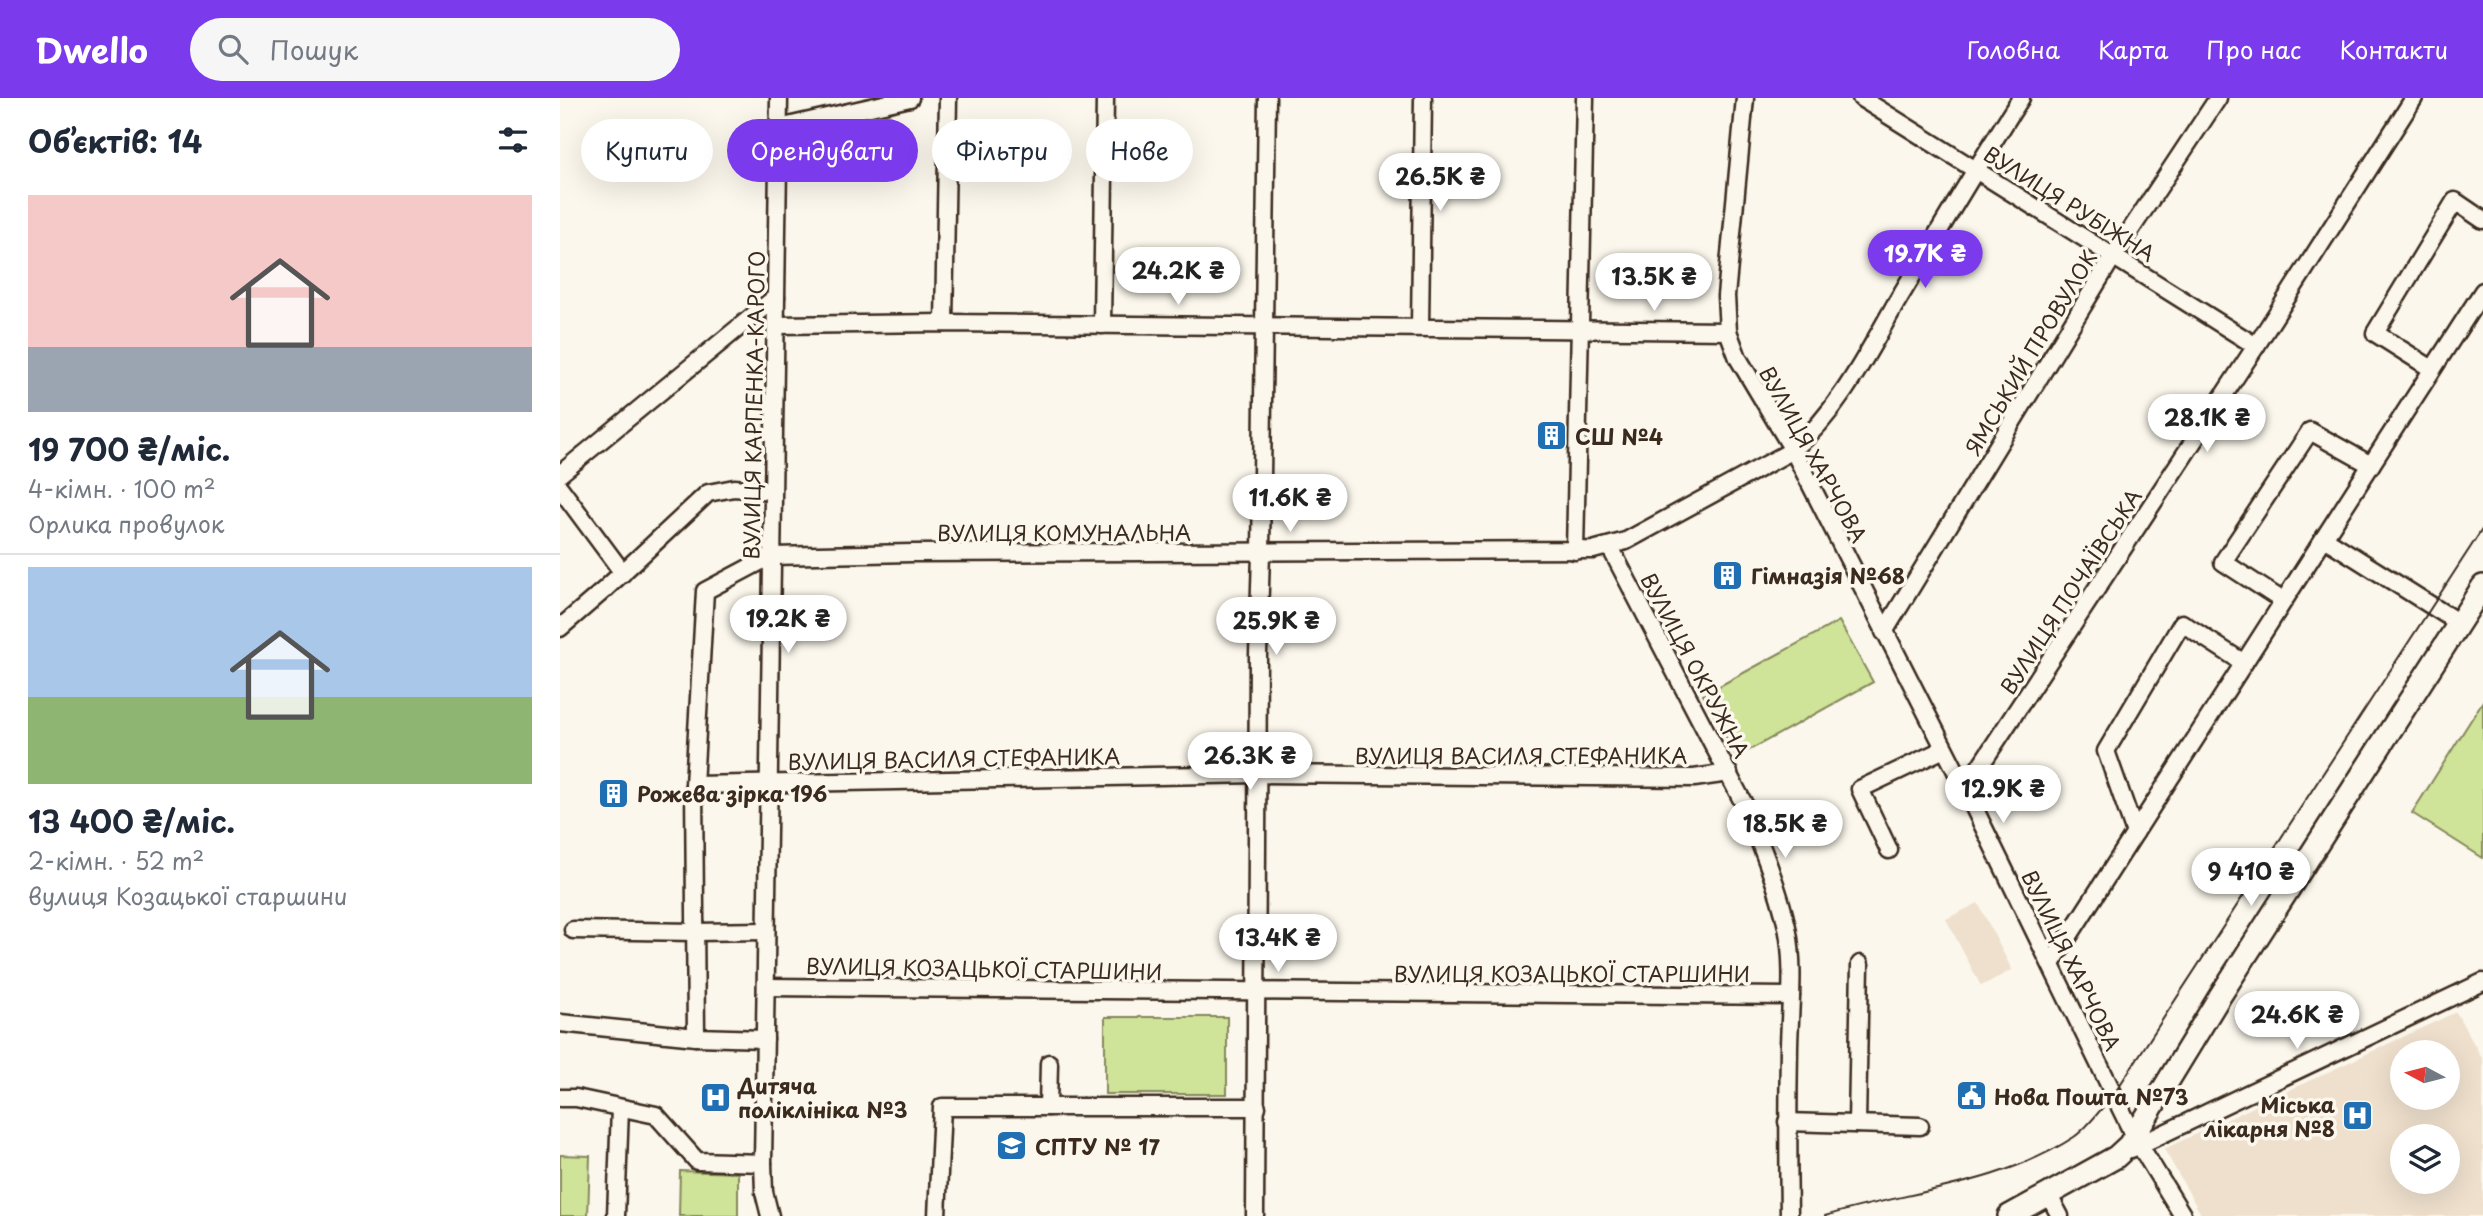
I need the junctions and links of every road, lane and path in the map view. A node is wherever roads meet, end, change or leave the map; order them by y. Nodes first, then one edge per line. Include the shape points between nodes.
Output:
1 (779, 98) edge
2 (910, 98) edge
3 (948, 98) edge
4 (1105, 98) edge
5 (1267, 98) edge
6 (1423, 98) edge
7 (1585, 98) edge
8 (1745, 98) edge
9 (1861, 98) edge
10 (2021, 98) edge
11 (2218, 98) edge
12 (2414, 98) edge
13 (779, 119) edge
14 (818, 119) edge
15 (1975, 169) junction
16 (778, 182) edge
17 (2483, 220) edge
18 (2114, 255) junction
19 (2482, 295) edge
20 (776, 297) junction
21 (944, 323) junction
22 (776, 325) junction
23 (1102, 325) junction
24 (1263, 326) junction
25 (1420, 327) junction
26 (1580, 331) junction
27 (1728, 331) junction
28 (2256, 346) junction
29 (2432, 369) junction
30 (1793, 450) junction
31 (2371, 465) junction
32 (560, 474) edge
33 (560, 488) edge
34 (772, 491) junction
35 (2324, 538) junction
36 (1610, 547) junction
37 (1575, 551) junction
38 (1261, 553) junction
39 (771, 556) junction
40 (623, 573) junction
41 (2483, 586) edge
42 (2283, 601) junction
43 (2459, 623) junction
44 (560, 628) edge
45 (1884, 632) junction
46 (2244, 663) junction
47 (1944, 750) junction
48 (1729, 773) junction
49 (1258, 774) junction
50 (767, 782) junction
51 (694, 785) junction
52 (1965, 789) junction
53 (2135, 833) junction
54 (1889, 850) dead end
55 (573, 930) dead end
56 (766, 931) junction
57 (695, 932) junction
58 (1860, 964) dead end
59 (2052, 964) junction
60 (2483, 982) edge
61 (766, 987) junction
62 (1256, 992) junction
63 (1791, 996) junction
64 (560, 1023) edge
65 (696, 1037) junction
66 (765, 1039) junction
67 (1049, 1063) dead end
68 (560, 1098) edge
69 (1048, 1107) junction
70 (1257, 1107) junction
71 (620, 1108) junction
72 (1787, 1122) junction
73 (1857, 1124) junction
74 (1920, 1126) dead end
75 (2133, 1145) junction
76 (763, 1163) junction
77 (2048, 1194) junction
78 (616, 1216) edge
79 (770, 1216) edge
80 (937, 1216) edge
81 (1255, 1216) edge
82 (1789, 1216) edge
83 (2008, 1216) edge
84 (2060, 1216) edge
85 (2183, 1216) edge

1 - 13 street, ВУЛИЦЯ КАРПЕНКА-КАРОГО
2 - 14 street
3 - 21 street
4 - 23 street
5 - 24 street
6 - 25 street
7 - 26 street
8 - 27 street, ВУЛИЦЯ ХАРЧОВА via 1726,296
9 - 15 street, ВУЛИЦЯ РУБІЖНА
10 - 15 street, ВУЛИЦЯ КОМУНАЛЬНА
11 - 18 street, ЯМСЬКИЙ ПРОВУЛОК
12 - 28 street, ВУЛИЦЯ ПОЧАЇВСЬКА
15 - 18 street, ВУЛИЦЯ РУБІЖНА
15 - 30 street, ВУЛИЦЯ КОМУНАЛЬНА via 1843,390 1815,430
16 - 20 street, ВУЛИЦЯ КАРПЕНКА-КАРОГО
17 - 29 street via 2455,201 2375,333
18 - 28 street, ВУЛИЦЯ РУБІЖНА
18 - 45 street, ЯМСЬКИЙ ПРОВУЛОК
19 - 29 street
20 - 22 street, ВУЛИЦЯ КАРПЕНКА-КАРОГО
20 - 32 street
21 - 22 street
21 - 23 street
22 - 34 street, ВУЛИЦЯ КАРПЕНКА-КАРОГО
23 - 24 street
24 - 25 street
24 - 38 street
25 - 26 street
26 - 27 street
26 - 37 street
27 - 30 street, ВУЛИЦЯ ХАРЧОВА via 1738,358
28 - 52 street, ВУЛИЦЯ ПОЧАЇВСЬКА
29 - 31 street
30 - 36 street, ВУЛИЦЯ КОМУНАЛЬНА
30 - 45 street, ВУЛИЦЯ ХАРЧОВА
31 - 35 street
31 - 42 street via 2310,430 2223,562
33 - 40 street
34 - 39 street, ВУЛИЦЯ КАРПЕНКА-КАРОГО
34 - 40 street via 734,488 708,493
35 - 42 street
35 - 43 street
36 - 37 street, ВУЛИЦЯ КОМУНАЛЬНА
36 - 48 street, ВУЛИЦЯ ОКРУЖНА
37 - 38 street, ВУЛИЦЯ КОМУНАЛЬНА
38 - 39 street, ВУЛИЦЯ КОМУНАЛЬНА
38 - 49 street
39 - 50 street, ВУЛИЦЯ КАРПЕНКА-КАРОГО
39 - 51 street via 705,591
40 - 44 street
41 - 43 main road
42 - 46 street
43 - 75 main road via 2220,996
45 - 47 street, ВУЛИЦЯ ХАРЧОВА
46 - 53 street
46 - 53 street via 2182,623 2106,751
47 - 52 street, ВУЛИЦЯ ХАРЧОВА
47 - 54 street via 1860,789
48 - 49 street, ВУЛИЦЯ ВАСИЛЯ СТЕФАНИКА via 1694,778
48 - 63 street, ВУЛИЦЯ ОКРУЖНА via 1762,847 1787,927
49 - 50 street, ВУЛИЦЯ ВАСИЛЯ СТЕФАНИКА
49 - 62 street
50 - 51 street, ВУЛИЦЯ ВАСИЛЯ СТЕФАНИКА
50 - 56 street, ВУЛИЦЯ КАРПЕНКА-КАРОГО
51 - 57 street
52 - 59 street, ВУЛИЦЯ ХАРЧОВА
53 - 59 street
55 - 57 street
56 - 57 street
56 - 61 street, ВУЛИЦЯ КАРПЕНКА-КАРОГО
57 - 65 street
58 - 73 street
59 - 75 street, ВУЛИЦЯ ХАРЧОВА
60 - 75 street
61 - 62 street, ВУЛИЦЯ КОЗАЦЬКОЇ СТАРШИНИ
61 - 66 street, ВУЛИЦЯ КАРПЕНКА-КАРОГО
62 - 63 street, ВУЛИЦЯ КОЗАЦЬКОЇ СТАРШИНИ
62 - 70 street
63 - 72 street, ВУЛИЦЯ ОКРУЖНА
64 - 65 street
65 - 66 street
66 - 76 street, ВУЛИЦЯ КАРПЕНКА-КАРОГО
67 - 69 street
68 - 71 street
69 - 70 street
69 - 80 street via 942,1107
70 - 81 street
71 - 76 street via 656,1115 698,1161
71 - 78 street
72 - 73 street
72 - 82 street, ВУЛИЦЯ ОКРУЖНА
73 - 74 street
75 - 77 main road
75 - 85 street, ВУЛИЦЯ ХАРЧОВА
76 - 79 street, ВУЛИЦЯ КАРПЕНКА-КАРОГО
77 - 83 main road
77 - 84 street

